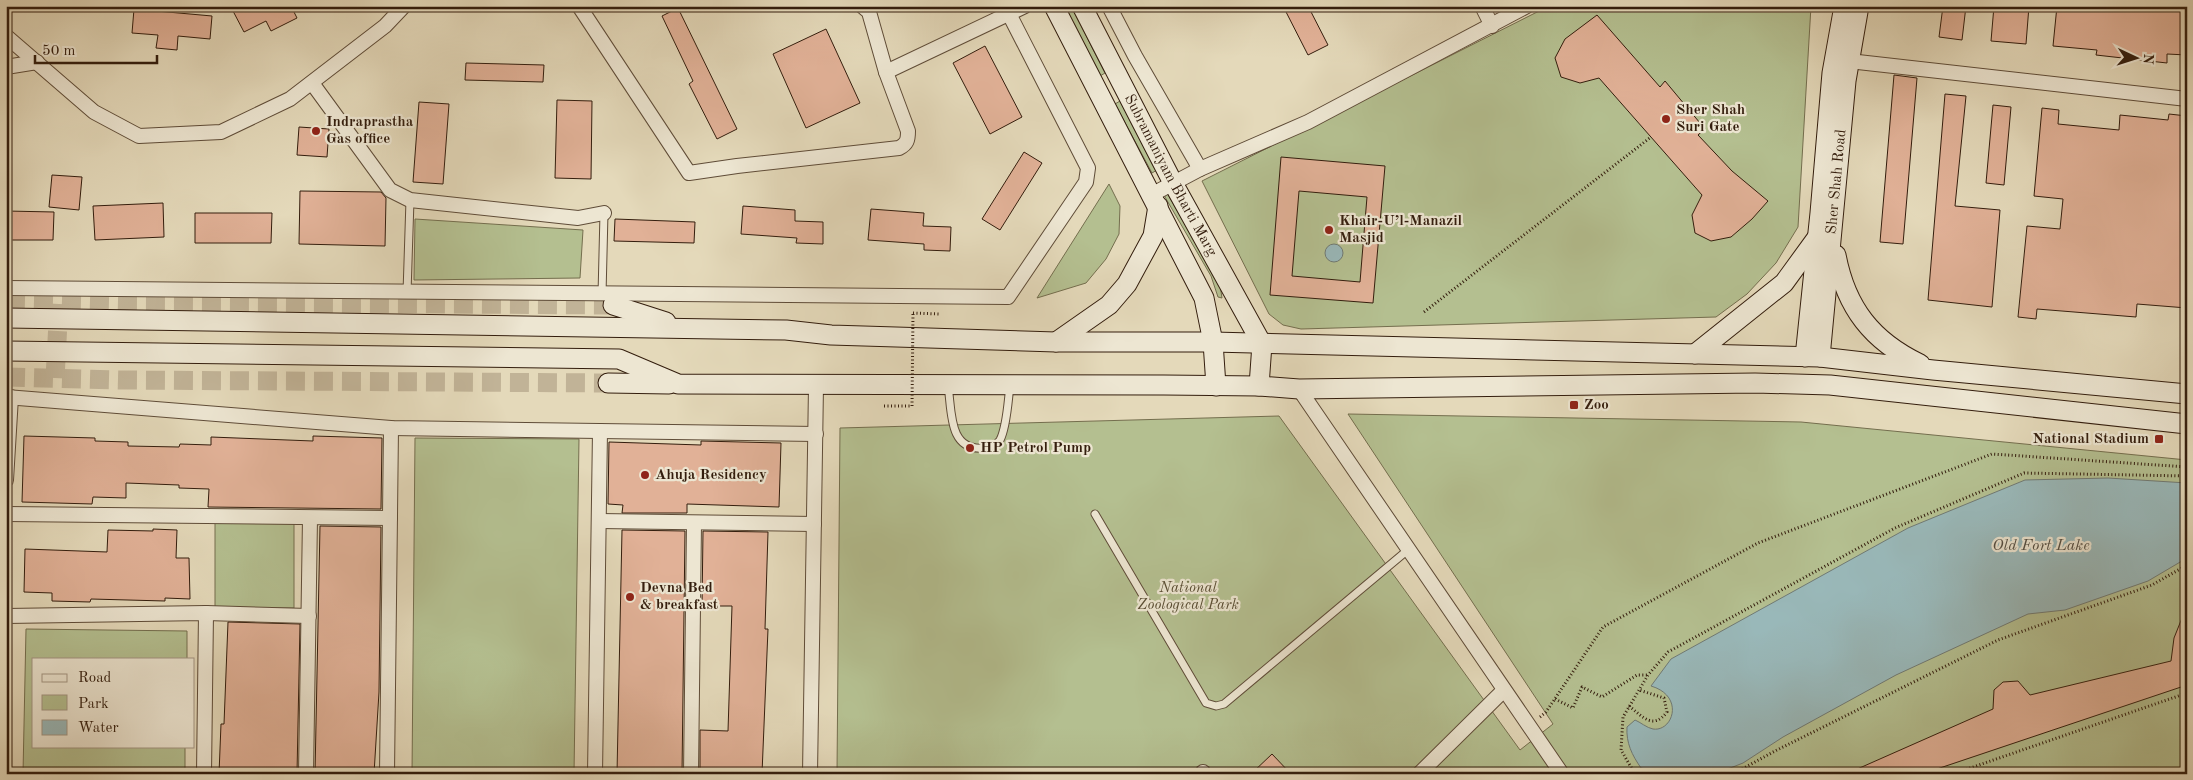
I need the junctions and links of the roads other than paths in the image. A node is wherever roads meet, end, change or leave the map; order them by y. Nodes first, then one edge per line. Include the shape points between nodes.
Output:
1 (404, 6) edge
2 (579, 6) edge
3 (862, 6) edge
4 (1025, 6) edge
5 (1054, 6) edge
6 (1082, 6) edge
7 (1109, 6) edge
8 (1482, 6) edge
9 (1527, 6) edge
10 (1844, 6) edge
11 (1859, 6) edge
12 (1007, 10) edge
13 (1492, 26) junction
14 (6, 36) edge
15 (1849, 61) junction
16 (37, 62) junction
17 (6, 67) edge
18 (886, 72) junction
19 (312, 83) junction
20 (2187, 99) edge
21 (1200, 169) junction
22 (1173, 183) junction
23 (410, 200) junction
24 (1154, 201) junction
25 (604, 213) joint
26 (1834, 221) junction
27 (1817, 238) junction
28 (6, 288) edge
29 (407, 292) junction
30 (607, 300) junction
31 (6, 318) edge
32 (1815, 325) junction
33 (684, 328) junction
34 (1056, 342) junction
35 (1213, 342) junction
36 (1262, 344) junction
37 (6, 351) edge
38 (1695, 354) junction
39 (1812, 357) junction
40 (1933, 370) junction
41 (608, 383) tunnel mouth
42 (678, 384) junction
43 (816, 386) junction
44 (948, 386) junction
45 (1010, 386) junction
46 (1216, 386) junction
47 (1259, 386) junction
48 (1300, 389) junction
49 (2187, 394) edge
50 (8, 397) edge
51 (2187, 424) edge
52 (391, 428) junction
53 (600, 431) junction
54 (816, 434) junction
55 (6, 480) edge
56 (6, 514) edge
57 (1095, 514) dead end
58 (310, 518) junction
59 (390, 518) junction
60 (599, 521) junction
61 (694, 523) junction
62 (814, 524) junction
63 (1409, 549) junction
64 (206, 614) junction
65 (6, 616) edge
66 (309, 616) junction
67 (1504, 690) junction
68 (204, 774) edge
69 (306, 774) edge
70 (388, 774) edge
71 (595, 774) edge
72 (691, 774) edge
73 (810, 774) edge
74 (1419, 774) edge
75 (1562, 774) edge

1 - 19 street via 385,26
2 - 18 street via 689,173 904,145 908,131
3 - 18 street via 869,12
4 - 12 street
5 - 24 main road, Subramaniyam Bharti Marg
6 - 22 main road, Subramaniyam Bharti Marg
7 - 21 street
8 - 13 street
9 - 13 street
10 - 27 main road, Sher Shah Road via 1832,73
11 - 15 main road, Sher Shah Road
12 - 18 street
12 - 30 street via 1088,168 1086,182 1008,297
13 - 21 street via 1308,122
14 - 16 street
15 - 20 street
15 - 26 main road, Sher Shah Road
16 - 17 street
16 - 19 street via 94,112 139,136 220,132 290,99
19 - 23 street via 390,190
21 - 22 street
22 - 24 street
22 - 36 main road, Subramaniyam Bharti Marg
23 - 25 street via 578,218
23 - 29 lane
24 - 34 main road via 1153,236 1127,284 1109,305
24 - 35 main road, Subramaniyam Bharti Marg via 1204,298
25 - 30 lane
26 - 32 main road, Sher Shah Road
26 - 40 main road via 1840,276 1850,302 1885,344
27 - 32 main road, Sher Shah Road
27 - 38 main road via 1784,283
28 - 29 street
29 - 30 street
30 - 33 main road
31 - 33 main road
32 - 39 main road, Sher Shah Road
33 - 34 main road
34 - 35 main road
35 - 36 main road
35 - 46 main road, Subramaniyam Bharti Marg
36 - 38 main road
36 - 47 main road
37 - 42 main road via 619,359
38 - 39 main road
39 - 40 main road
40 - 49 main road
41 - 42 main road
42 - 43 main road
43 - 44 main road
43 - 54 street
44 - 45 main road
44 - 45 lane via 957,437 965,445 983,448 993,446 1000,439
45 - 46 main road
46 - 47 main road
47 - 48 main road
48 - 51 main road via 1755,383 1830,385
48 - 63 street
50 - 52 street
50 - 55 street
52 - 53 street
52 - 59 street
53 - 54 street
53 - 60 street
54 - 62 street
56 - 58 street
57 - 63 lane via 1206,703 1216,706 1224,704
58 - 59 street
58 - 66 street
59 - 70 street
60 - 61 street
60 - 71 street
61 - 62 street
61 - 72 street
62 - 73 street
63 - 67 street
64 - 65 street
64 - 66 street
64 - 68 street
66 - 69 street
67 - 74 street
67 - 75 street

